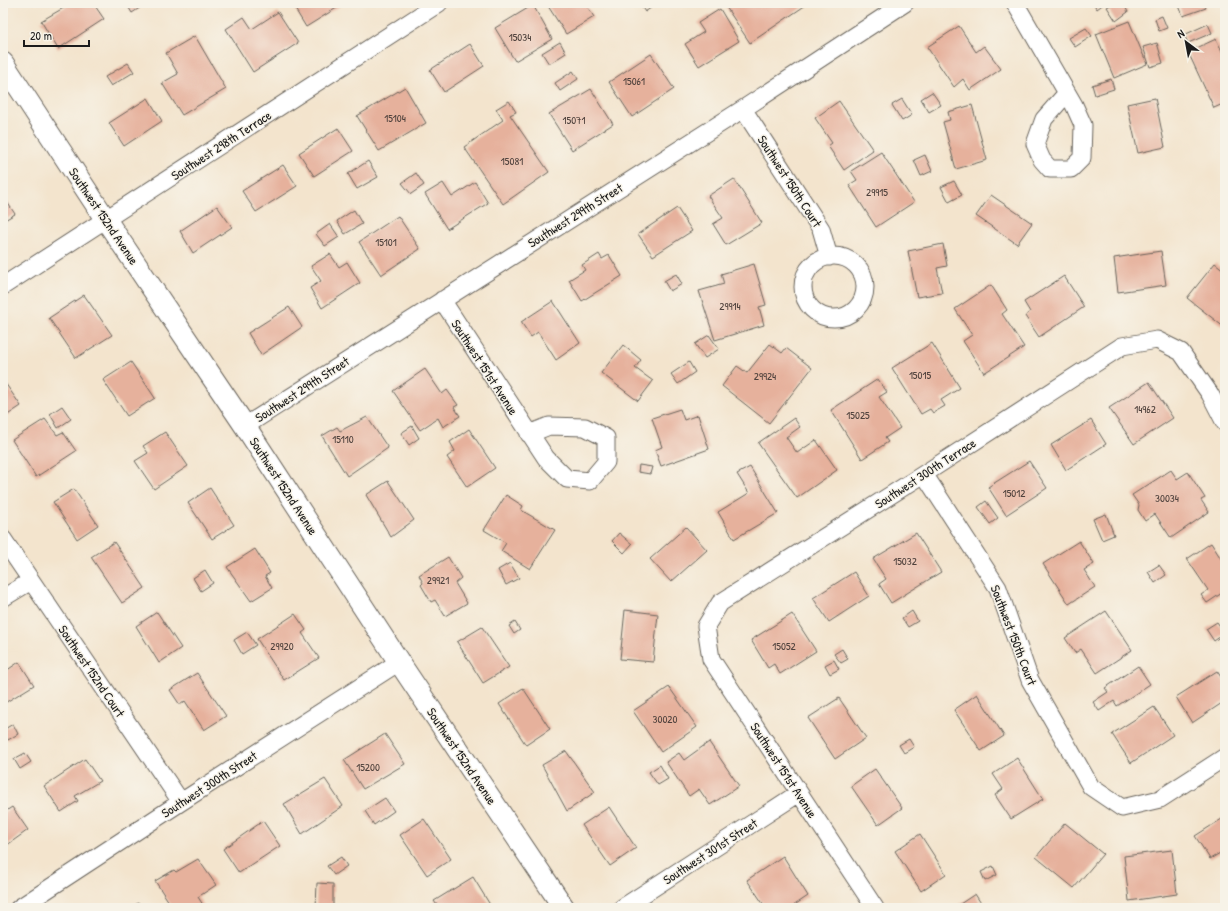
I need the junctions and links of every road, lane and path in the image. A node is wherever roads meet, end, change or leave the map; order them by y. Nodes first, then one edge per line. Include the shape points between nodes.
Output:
1 (439, 3) edge
2 (905, 3) edge
3 (1015, 3) edge
4 (3, 64) edge
5 (1066, 94) dead end
6 (743, 109) junction
7 (106, 220) junction
8 (829, 257) dead end
9 (3, 286) edge
10 (442, 300) junction
11 (1225, 423) edge
12 (245, 426) junction
13 (529, 434) junction
14 (924, 474) junction
15 (3, 539) edge
16 (31, 581) junction
17 (3, 598) edge
18 (706, 626) joint
19 (399, 662) junction
20 (1225, 757) edge
21 (799, 793) junction
22 (181, 802) junction
23 (19, 908) edge
24 (564, 908) edge
25 (622, 908) edge
26 (875, 908) edge

1 - 7 street, Southwest 298th Terrace
2 - 6 street, Southwest 299th Street
3 - 5 street
4 - 7 street, Southwest 152nd Avenue
6 - 8 street, Southwest 150th Court via 821,229
6 - 10 street, Southwest 299th Street
7 - 9 street, Southwest 298th Terrace
7 - 12 street, Southwest 152nd Avenue
10 - 12 street, Southwest 299th Street
10 - 13 street, Southwest 151st Avenue
11 - 14 street, Southwest 300th Terrace via 1210,394 1181,352 1157,340 1122,346
12 - 19 street, Southwest 152nd Avenue
13 - 13 street, Southwest 151st Avenue via 546,458 567,479 590,482 606,462 606,438 585,427 549,426
14 - 18 street, Southwest 300th Terrace via 720,602
14 - 20 street, Southwest 150th Court via 998,588 1030,680 1091,787 1122,808 1160,799
15 - 16 street, Southwest 152nd Court
16 - 17 street
16 - 22 street, Southwest 152nd Court
18 - 21 street, Southwest 151st Avenue via 711,659
19 - 22 street, Southwest 300th Street
19 - 24 street, Southwest 152nd Avenue
21 - 25 street, Southwest 301st Street
21 - 26 street, Southwest 151st Avenue
22 - 23 street, Southwest 300th Street

